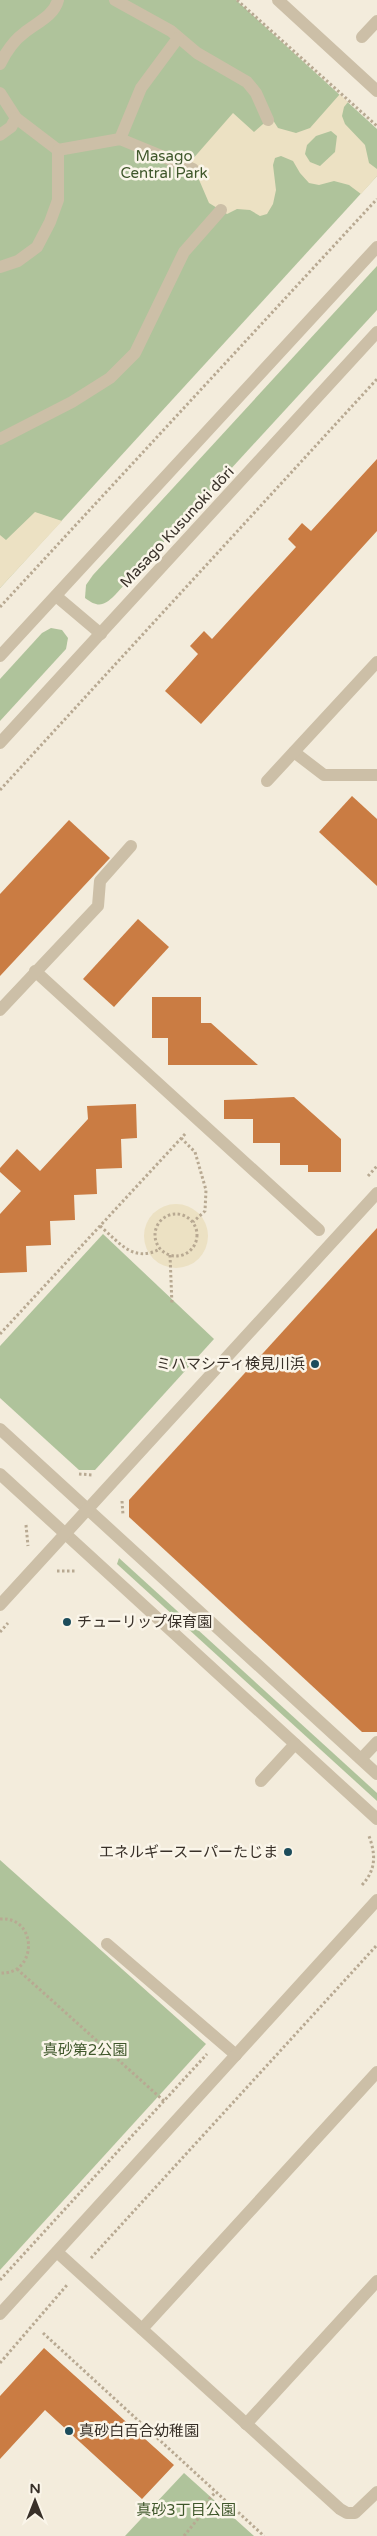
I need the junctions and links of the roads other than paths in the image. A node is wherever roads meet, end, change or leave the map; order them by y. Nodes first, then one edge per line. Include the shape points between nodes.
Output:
1 (58, 0) edge
2 (115, 0) edge
3 (278, 0) edge
4 (377, 21) edge
5 (362, 37) dead end
6 (178, 38) junction
7 (0, 64) edge
8 (377, 91) edge
9 (0, 93) edge
10 (16, 118) junction
11 (268, 120) dead end
12 (0, 135) edge
13 (120, 139) junction
14 (58, 150) junction
15 (193, 169) dead end
16 (221, 210) dead end
17 (377, 247) edge
18 (0, 267) edge
19 (377, 332) edge
20 (0, 439) edge
21 (56, 596) junction
22 (100, 634) junction
23 (0, 656) edge
24 (377, 662) edge
25 (0, 743) edge
26 (294, 752) junction
27 (377, 775) edge
28 (267, 781) dead end
29 (131, 846) dead end
30 (35, 971) junction
31 (0, 1010) edge
32 (377, 1193) edge
33 (319, 1230) dead end
34 (0, 1430) edge
35 (0, 1474) edge
36 (87, 1510) junction
37 (65, 1534) junction
38 (0, 1605) edge
39 (377, 1742) edge
40 (295, 1744) junction
41 (361, 1759) junction
42 (377, 1774) edge
43 (261, 1781) dead end
44 (377, 1819) edge
45 (377, 1900) edge
46 (108, 1944) dead end
47 (236, 2055) junction
48 (377, 2072) edge
49 (57, 2252) junction
50 (377, 2280) edge
51 (0, 2314) edge
52 (142, 2329) junction
53 (246, 2424) junction
54 (377, 2492) edge

1 - 7 street via 44,20 8,48
2 - 6 street
3 - 8 street
4 - 5 street
6 - 11 street via 247,82 256,93
6 - 13 street via 141,88
9 - 10 street
10 - 12 street
10 - 14 street
13 - 14 street
13 - 15 street
14 - 18 street via 58,200 50,222 37,247 18,261
16 - 20 street via 184,252 136,353 110,378 72,402
17 - 21 street
19 - 22 street, Masago Kusunoki dōri
21 - 22 street
21 - 23 street
22 - 25 street, Masago Kusunoki dōri
24 - 26 street
26 - 27 street via 324,775
26 - 28 street
29 - 30 street via 100,881 98,906
30 - 31 street
30 - 33 street
32 - 36 street
34 - 36 street
35 - 37 street
36 - 37 street
36 - 41 street
37 - 38 street
37 - 40 street
39 - 41 street
40 - 43 street
40 - 44 street
41 - 42 street
45 - 47 street
46 - 47 street
47 - 49 street
48 - 52 street
49 - 51 street
49 - 52 street
50 - 53 street
52 - 53 street
53 - 54 street via 340,2509 355,2513

